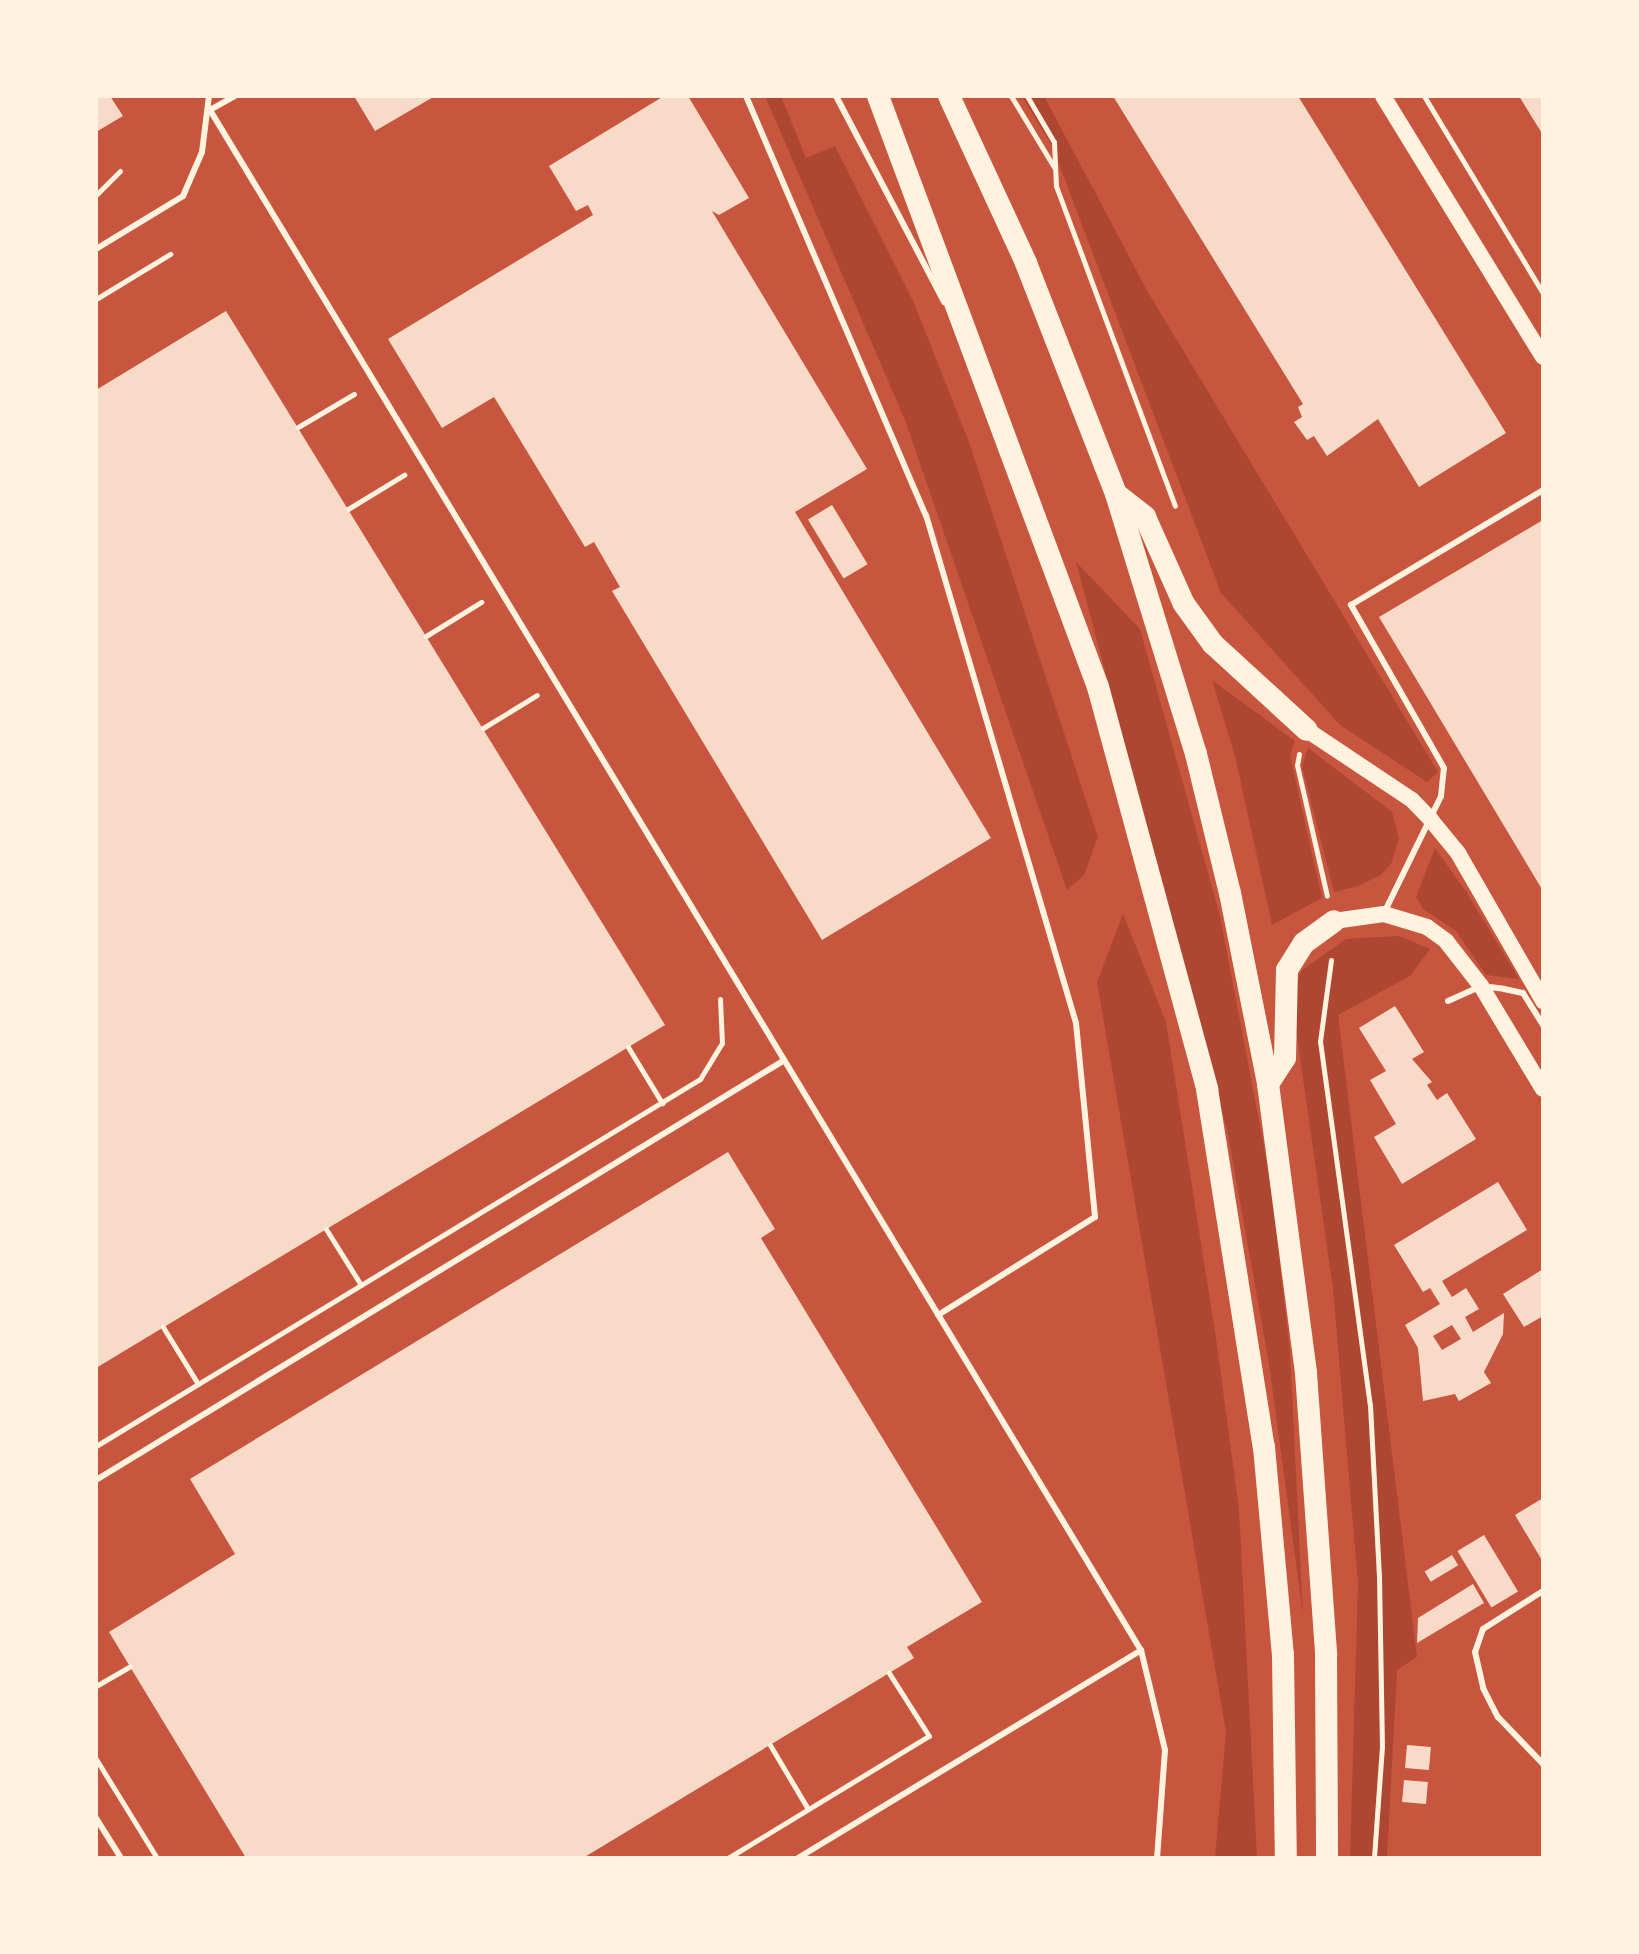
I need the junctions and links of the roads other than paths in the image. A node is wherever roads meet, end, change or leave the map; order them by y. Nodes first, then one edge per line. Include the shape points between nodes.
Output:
1 (209, 96) edge
2 (235, 96) edge
3 (746, 96) edge
4 (836, 96) edge
5 (878, 96) edge
6 (949, 96) edge
7 (1383, 96) edge
8 (210, 110) junction
9 (96, 249) edge
10 (1543, 357) edge
11 (990, 389) junction
12 (1543, 490) edge
13 (1116, 494) junction
14 (1304, 738) joint
15 (1431, 820) junction
16 (1384, 914) junction
17 (1334, 921) joint
18 (1481, 986) junction
19 (1448, 1001) dead end
20 (1543, 1001) edge
21 (1543, 1025) edge
22 (783, 1061) junction
23 (1268, 1084) junction
24 (1543, 1089) edge
25 (938, 1315) junction
26 (96, 1480) edge
27 (1543, 1591) edge
28 (1141, 1650) junction
29 (1543, 1764) edge
30 (96, 1818) edge
31 (121, 1858) edge
32 (798, 1858) edge
33 (1157, 1858) edge
34 (1286, 1858) edge
35 (1327, 1858) edge

1 - 8 lane
2 - 8 lane
3 - 25 lane via 926,515 1076,1023 1095,1217
4 - 11 lane
5 - 11 highway
6 - 13 highway via 1026,263
7 - 10 main road
8 - 9 lane via 202,152 183,196
8 - 22 lane via 649,829
11 - 34 highway via 1098,687 1207,1089 1264,1447 1283,1655
12 - 15 lane via 1351,605 1444,768
13 - 14 highway via 1145,517 1184,604 1213,644
13 - 23 highway via 1196,754
14 - 15 main road via 1412,800
15 - 16 lane
15 - 20 main road via 1472,876
16 - 17 main road
16 - 18 main road via 1427,927 1460,955
17 - 23 highway via 1304,943 1287,970 1285,1058
18 - 19 lane
18 - 21 lane via 1523,993
18 - 24 main road
22 - 25 lane
22 - 26 lane
23 - 35 highway via 1300,1311 1317,1505 1326,1655
25 - 28 lane
27 - 29 lane via 1483,1629 1475,1652 1483,1688 1498,1717
28 - 32 lane
28 - 33 lane via 1165,1750
30 - 31 lane

